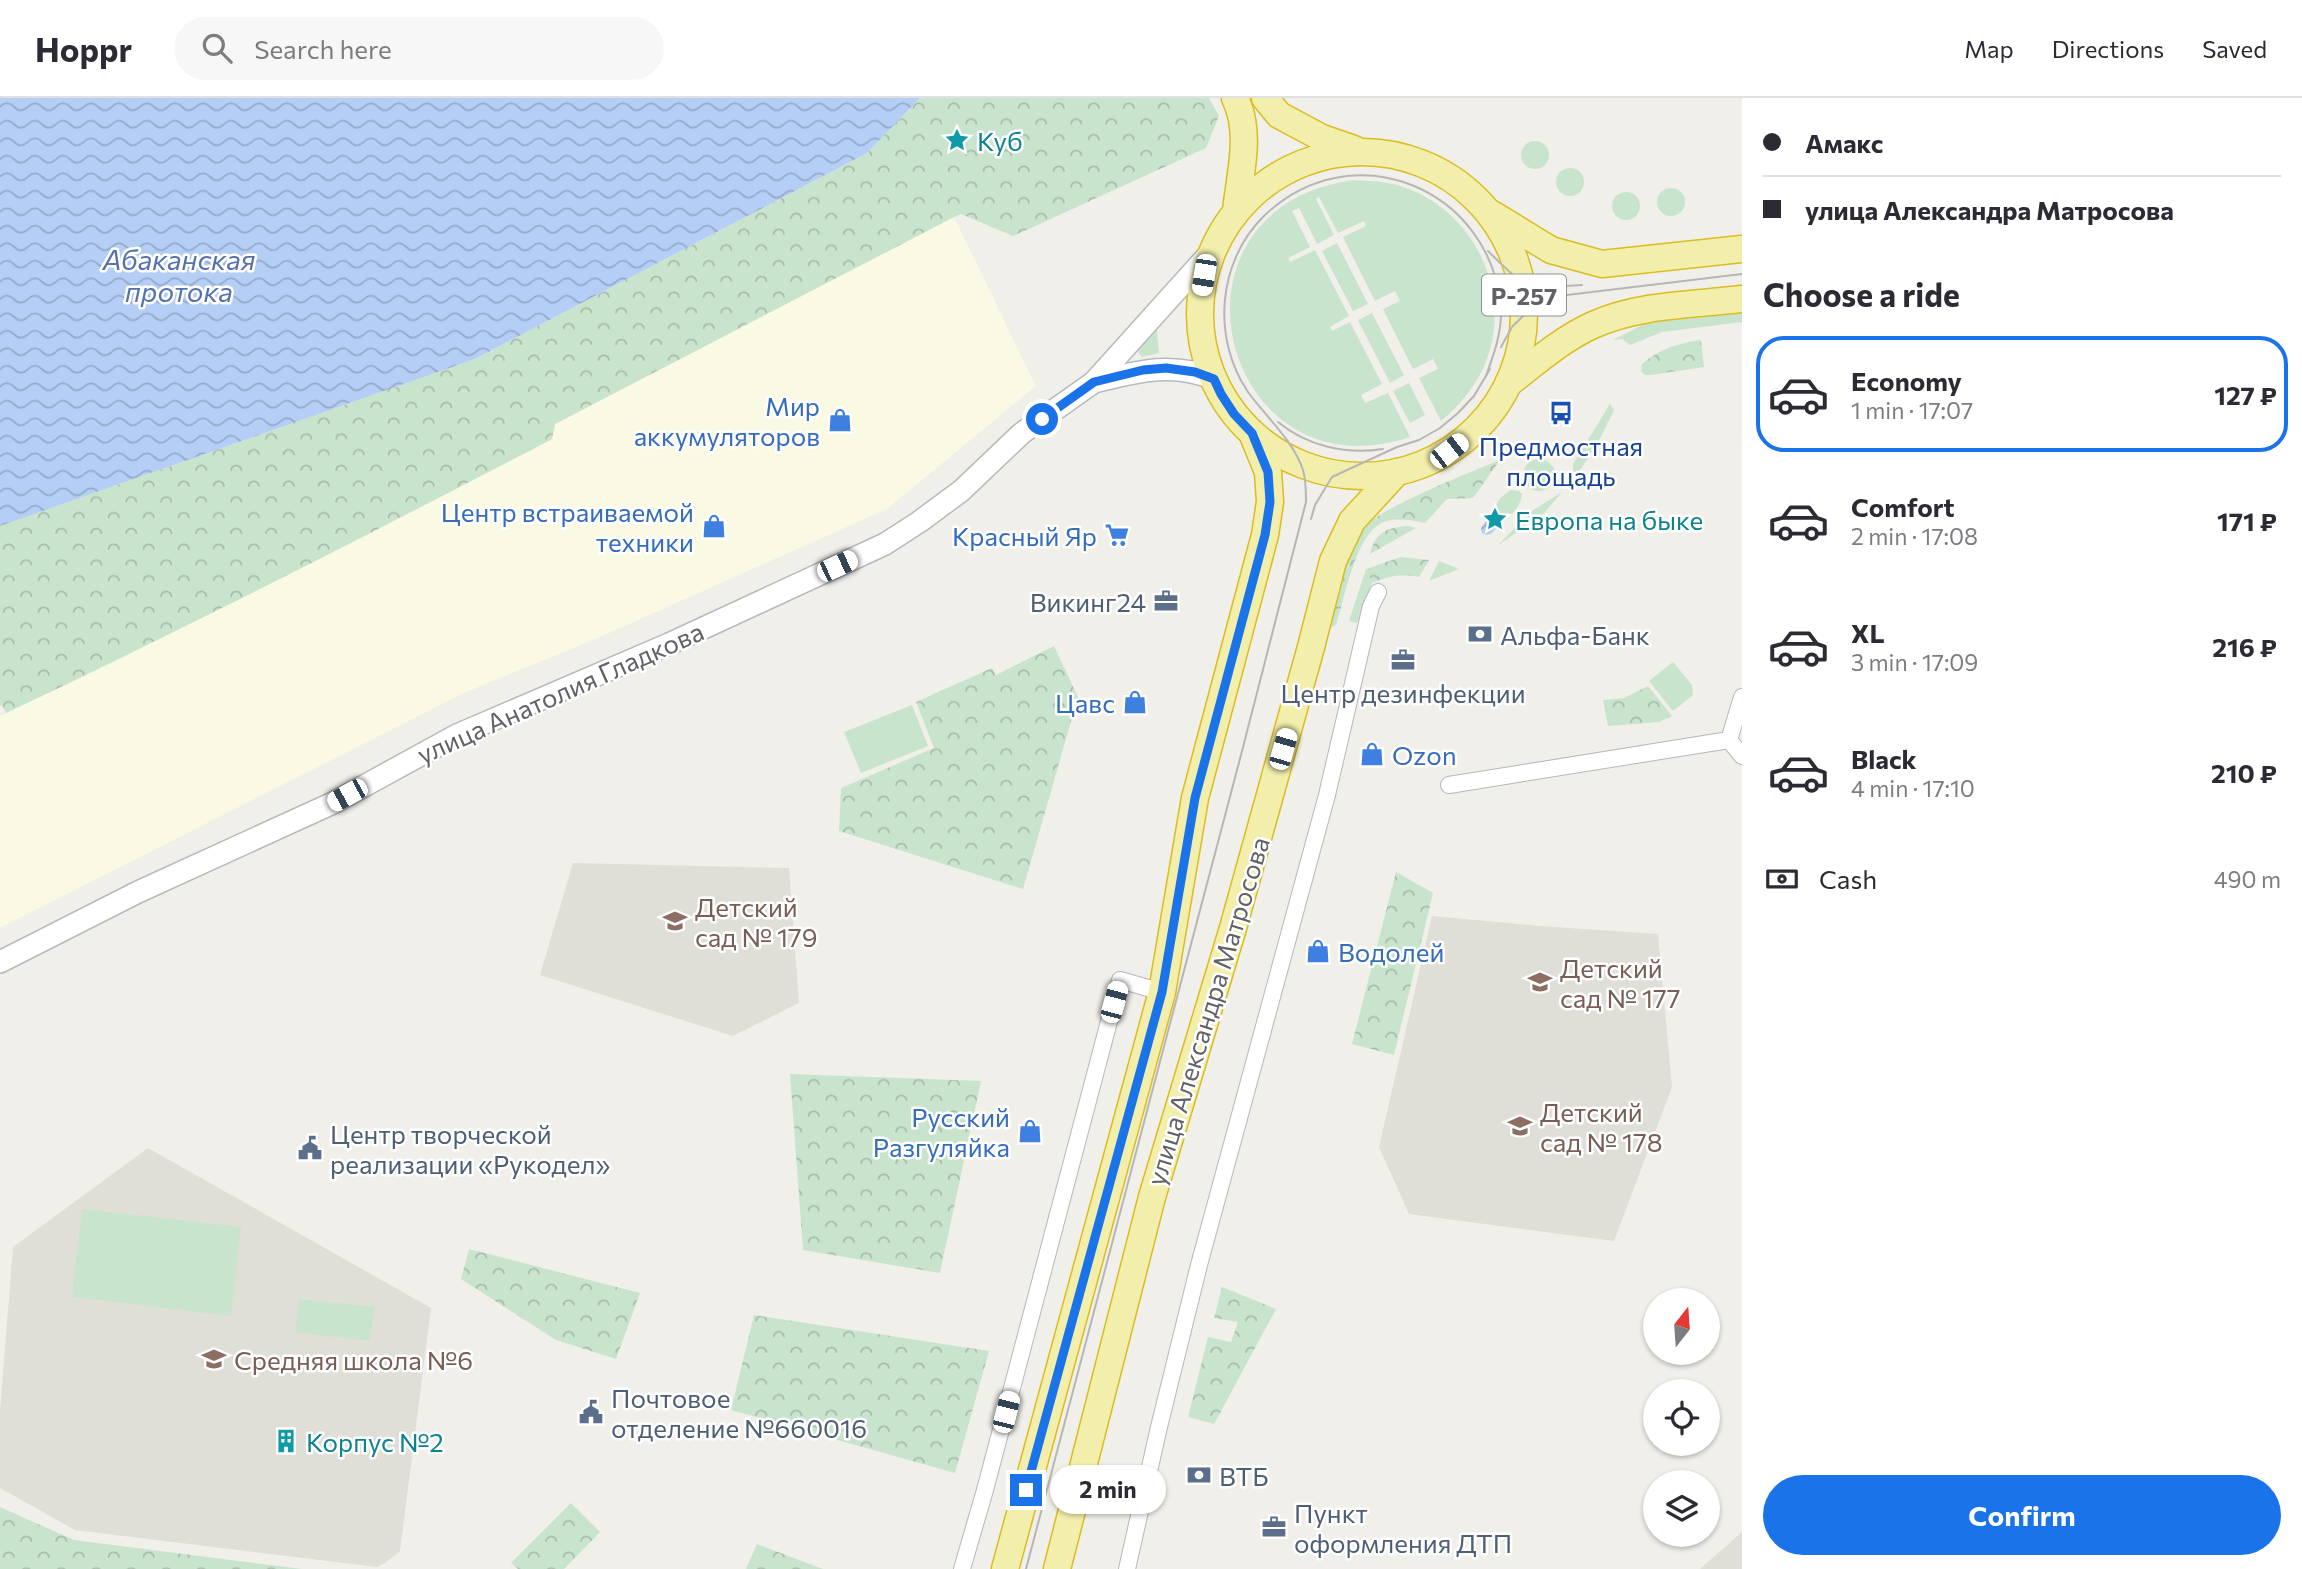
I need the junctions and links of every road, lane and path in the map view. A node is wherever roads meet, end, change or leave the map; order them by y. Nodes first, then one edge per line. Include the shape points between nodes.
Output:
1 (1265, 98) edge
2 (1237, 103) edge
3 (1359, 151) junction
4 (1236, 211) junction
5 (1489, 213) junction
6 (1742, 249) edge
7 (1211, 252) junction
8 (1742, 299) edge
9 (1214, 379) junction
10 (1094, 382) junction
11 (1509, 383) junction
12 (1252, 433) junction
13 (1397, 472) junction
14 (1378, 592) dead end
15 (1742, 697) edge
16 (1729, 740) junction
17 (1742, 756) edge
18 (1449, 785) dead end
19 (0, 962) edge
20 (1162, 992) junction
21 (962, 1569) edge
22 (1005, 1569) edge
23 (1056, 1569) edge
24 (1127, 1569) edge

1 - 3 highway via 1279,115
2 - 4 highway via 1245,140
3 - 4 highway, Р-257 via 1331,154 1279,174
3 - 5 highway, Р-257 via 1387,153 1429,165 1452,178
4 - 7 highway, Р-257
5 - 6 highway via 1551,250 1602,264
5 - 11 highway, Р-257 via 1512,251 1524,295 1522,340
7 - 9 highway, Р-257 via 1200,300 1200,324
7 - 10 main road
8 - 11 highway via 1631,312 1593,325
9 - 10 main road via 1166,368
9 - 12 highway, Р-257 via 1234,414
10 - 19 main road, улица Анатолия Гладкова via 1022,433 961,491 885,544 457,735 333,803 138,892
11 - 13 highway, Р-257 via 1473,432 1449,451
12 - 13 highway, Р-257 via 1273,449 1320,471 1372,476
12 - 20 highway, улица Александра Матросова / Р-257 via 1268,472 1265,535 1195,798
13 - 23 highway, улица Александра Матросова / Р-257 via 1352,521 1333,561 1237,915 1152,1196
14 - 24 street via 1199,1265
15 - 16 street
16 - 17 street
16 - 18 street
20 - 21 street via 1120,980
20 - 22 highway, улица Александра Матросова / Р-257

